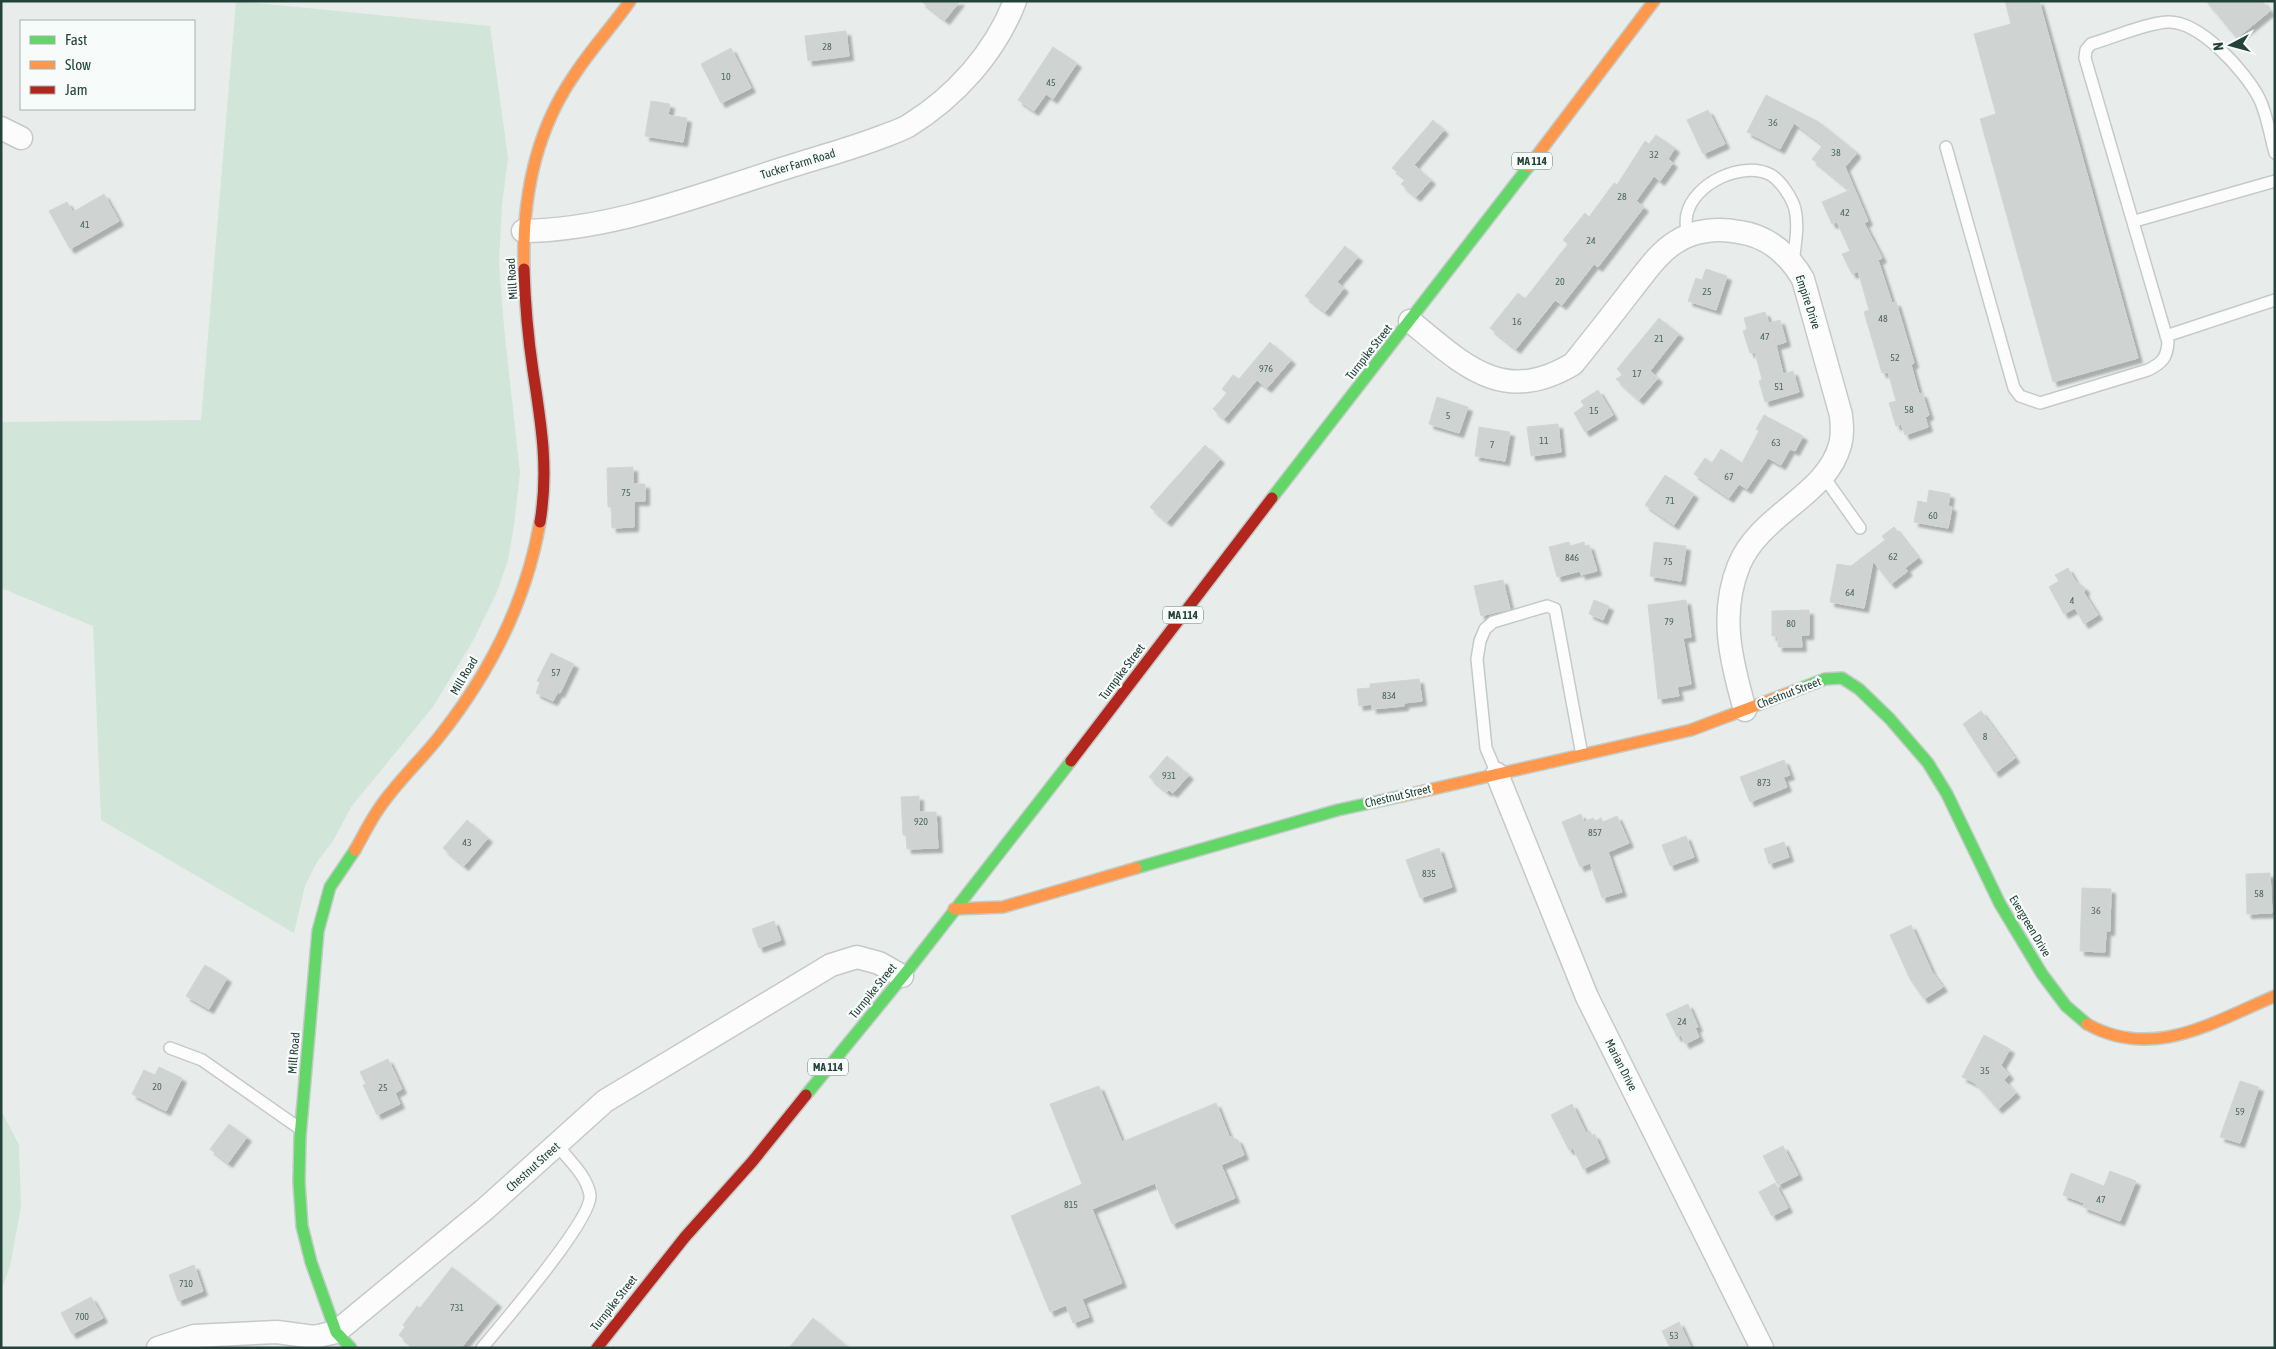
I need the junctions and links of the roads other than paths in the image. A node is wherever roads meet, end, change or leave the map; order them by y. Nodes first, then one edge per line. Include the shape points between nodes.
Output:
1 (630, 1) edge
2 (1015, 1) edge
3 (1654, 1) edge
4 (1, 128) edge
5 (21, 138) dead end
6 (1946, 147) dead end
7 (2275, 153) edge
8 (2275, 181) edge
9 (2134, 221) junction
10 (523, 231) junction
11 (1687, 237) junction
12 (1793, 263) junction
13 (2275, 300) edge
14 (1410, 322) junction
15 (2166, 336) junction
16 (1824, 477) junction
17 (1860, 528) dead end
18 (1842, 678) joint
19 (1745, 710) junction
20 (1582, 755) junction
21 (1497, 774) junction
22 (954, 908) junction
23 (902, 976) junction
24 (2275, 996) edge
25 (170, 1048) dead end
26 (302, 1129) junction
27 (557, 1145) junction
28 (336, 1332) junction
29 (158, 1348) edge
30 (351, 1348) edge
31 (482, 1348) edge
32 (597, 1348) edge
33 (1762, 1348) edge

1 - 10 main road, Mill Road via 579,67 559,100 536,154
2 - 10 street, Tucker Farm Road via 994,41 974,69 946,99 907,127 632,215 581,227
3 - 14 main road, Turnpike Street / MA 114
4 - 5 street
6 - 15 lane via 2014,388 2020,396 2040,403 2148,370 2161,364 2168,354
7 - 9 lane via 2260,100 2252,85 2203,33 2184,24 2169,22 2091,44 2085,58
8 - 9 lane
9 - 15 lane
10 - 26 main road, Mill Road via 531,356 545,475 531,566 501,640 478,680 437,739 380,806 328,892 314,968
11 - 12 street, Empire Drive via 1711,230 1745,232 1762,238
11 - 12 lane via 1687,214 1697,194 1714,180 1732,173 1753,172 1771,176 1786,191 1795,209
11 - 14 street, Empire Drive via 1657,259 1573,364 1539,380 1496,379 1474,370
12 - 16 street, Empire Drive via 1803,280 1842,415 1840,445
13 - 15 lane
14 - 22 main road, Turnpike Street / MA 114 via 1042,799
16 - 17 lane
16 - 19 street, Empire Drive via 1776,516 1749,546 1739,564 1728,609 1728,632 1733,670
18 - 19 main road, Chestnut Street via 1825,679
18 - 24 main road, Evergreen Drive via 1859,689 1890,719 1928,763 1947,794 2000,904 2042,974 2066,1006 2085,1023 2103,1033 2126,1039 2153,1040 2179,1036
19 - 20 main road, Chestnut Street via 1691,730
20 - 21 main road, Chestnut Street
20 - 21 lane via 1555,609 1546,606 1493,622 1485,629 1480,641 1477,660 1486,748
21 - 22 main road, Chestnut Street via 1338,810 1003,907
21 - 33 street, Marian Drive via 1587,997
22 - 23 main road, Turnpike Street / MA 114
23 - 27 street, Chestnut Street via 879,963 857,957 831,965 605,1102
23 - 32 main road, Turnpike Street / MA 114
25 - 26 lane via 202,1060
26 - 28 main road, Mill Road via 299,1175 302,1227
27 - 28 street, Chestnut Street
27 - 31 lane via 587,1182 590,1198 581,1222
28 - 29 street, Chestnut Street via 314,1337 277,1332 194,1336
28 - 30 main road, Mill Road

